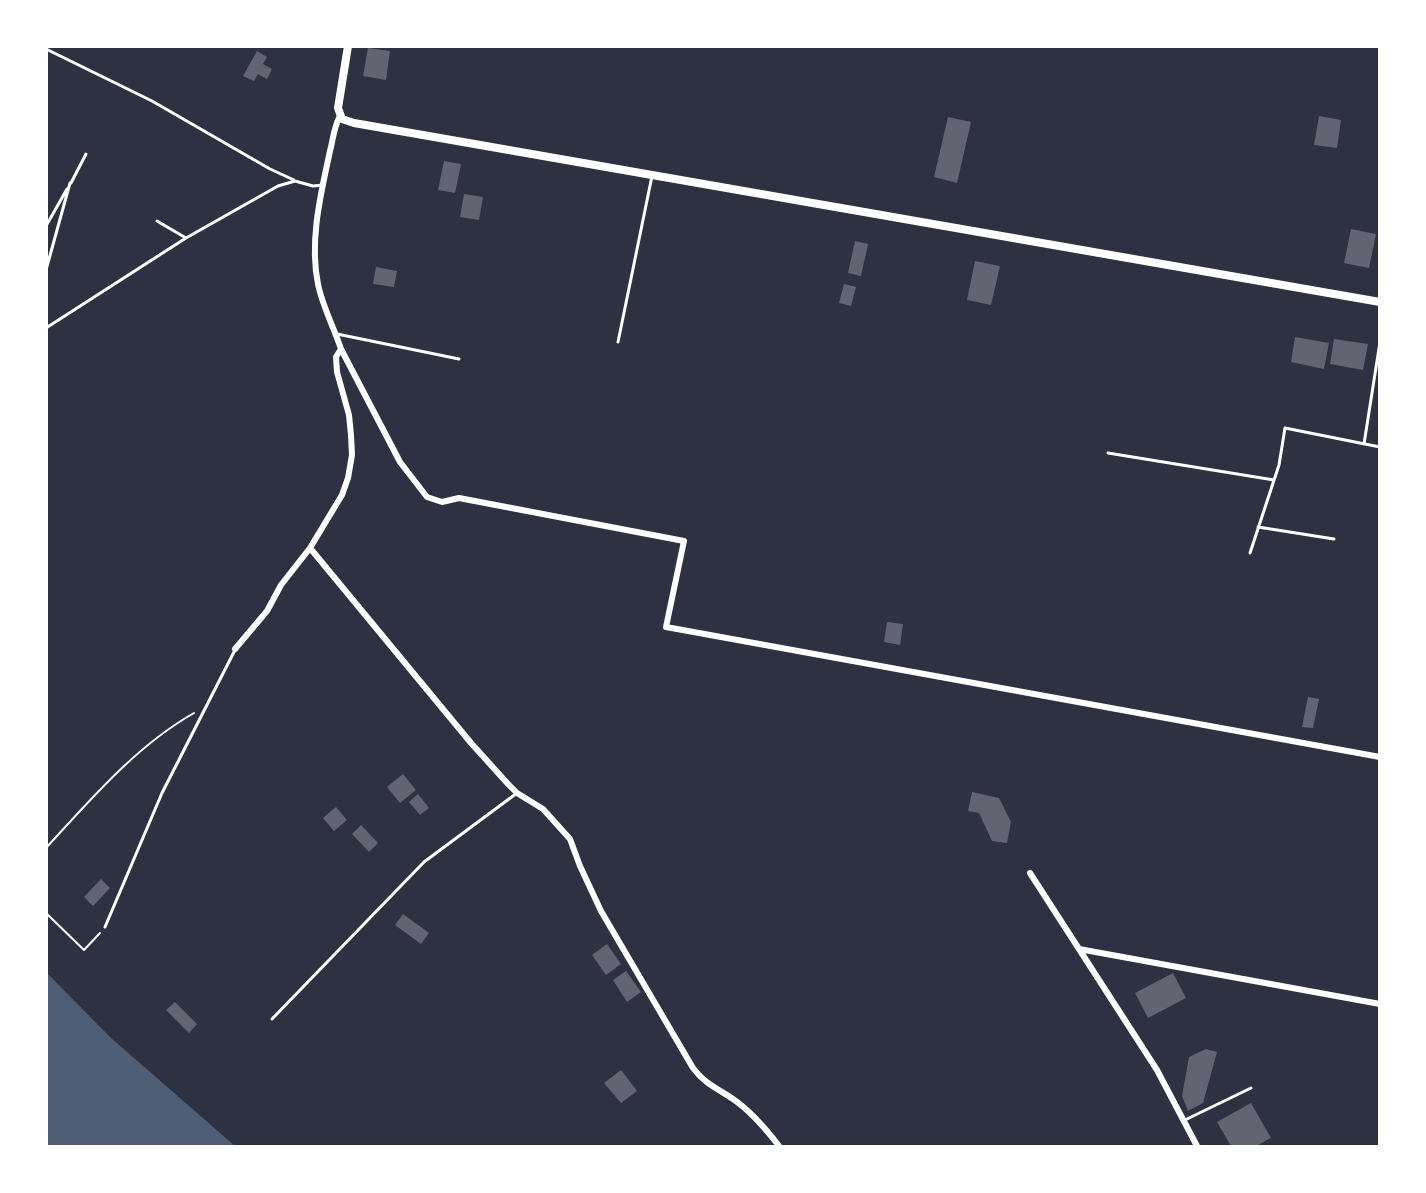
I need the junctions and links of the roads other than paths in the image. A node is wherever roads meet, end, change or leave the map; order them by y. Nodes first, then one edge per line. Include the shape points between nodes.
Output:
1 (348, 46) edge
2 (46, 49) edge
3 (340, 114) junction
4 (86, 154) dead end
5 (652, 175) junction
6 (295, 181) junction
7 (70, 183) junction
8 (323, 185) junction
9 (48, 219) edge
10 (157, 221) dead end
11 (46, 226) edge
12 (186, 238) junction
13 (46, 270) edge
14 (1380, 302) edge
15 (46, 328) edge
16 (336, 334) junction
17 (618, 342) dead end
18 (1380, 342) edge
19 (341, 349) junction
20 (459, 359) dead end
21 (1364, 444) junction
22 (1380, 447) edge
23 (1108, 453) dead end
24 (1274, 480) junction
25 (1258, 527) junction
26 (1334, 539) dead end
27 (310, 548) junction
28 (1250, 553) dead end
29 (236, 649) joint
30 (1380, 757) edge
31 (518, 793) junction
32 (1030, 873) dead end
33 (105, 927) road end
34 (1079, 949) junction
35 (1380, 1004) edge
36 (272, 1019) dead end
37 (1251, 1088) dead end
38 (1184, 1121) junction
39 (779, 1146) edge
40 (1197, 1146) edge

1 - 3 street
2 - 6 lane via 152,101
3 - 5 street via 361,124
3 - 8 street
4 - 7 lane
5 - 14 street
5 - 17 lane
6 - 8 lane
6 - 12 lane via 278,186
7 - 9 lane
7 - 13 lane
8 - 16 street via 315,265 318,286
9 - 11 lane
10 - 12 lane
12 - 15 lane
16 - 19 street
16 - 20 lane
18 - 21 lane
19 - 27 street via 336,357 337,372 349,415 352,455 342,495
19 - 30 street via 400,462 427,497 442,502 459,498 684,541 666,627
21 - 22 lane
21 - 24 lane via 1286,428
23 - 24 lane
24 - 25 lane
25 - 26 lane
25 - 28 lane
27 - 29 street
27 - 31 street via 471,743
29 - 33 lane via 162,793
31 - 36 lane via 424,862
31 - 39 street via 543,809 570,839 601,911 693,1068 707,1084 759,1120
32 - 34 street
34 - 35 street
34 - 38 street via 1157,1070
37 - 38 lane
38 - 40 street

